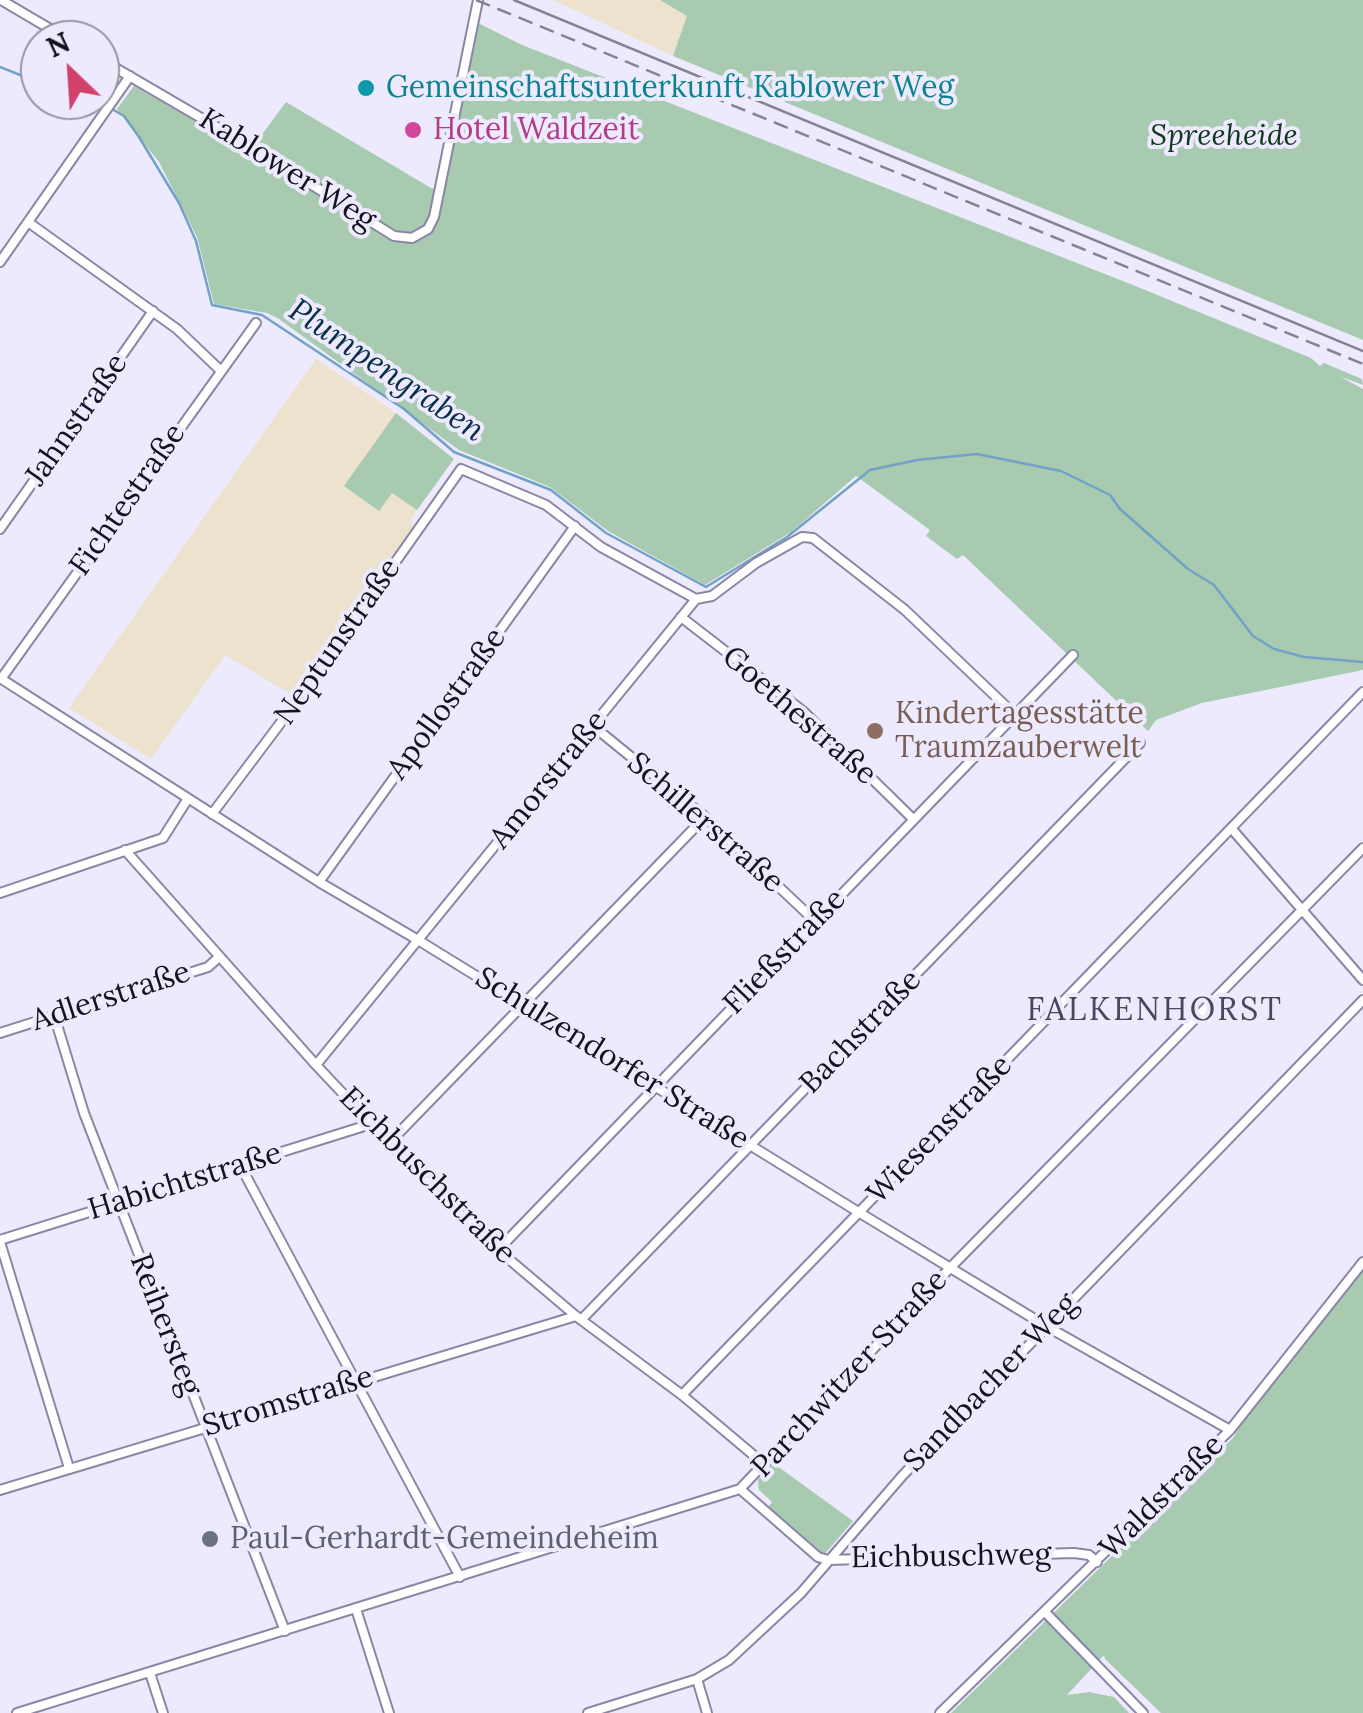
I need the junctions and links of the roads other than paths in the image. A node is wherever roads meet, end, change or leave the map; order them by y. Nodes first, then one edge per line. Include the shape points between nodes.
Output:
1 (1, 0) edge
2 (478, 0) edge
3 (34, 20) edge
4 (120, 70) edge
5 (130, 76) junction
6 (28, 222) junction
7 (0, 262) edge
8 (153, 310) junction
9 (256, 323) dead end
10 (220, 370) junction
11 (575, 526) junction
12 (0, 529) edge
13 (696, 599) junction
14 (681, 617) junction
15 (1073, 655) dead end
16 (0, 679) edge
17 (1363, 692) edge
18 (1014, 714) junction
19 (593, 726) junction
20 (1140, 743) dead end
21 (187, 800) junction
22 (212, 814) junction
23 (705, 818) junction
24 (913, 819) junction
25 (1231, 828) junction
26 (1363, 848) edge
27 (125, 850) junction
28 (318, 882) junction
29 (0, 893) edge
30 (1302, 910) junction
31 (815, 921) junction
32 (418, 940) junction
33 (219, 957) junction
34 (1363, 980) edge
35 (1363, 1000) edge
36 (523, 1004) junction
37 (54, 1016) junction
38 (0, 1033) edge
39 (316, 1065) junction
40 (655, 1086) junction
41 (371, 1124) junction
42 (388, 1144) junction
43 (748, 1144) junction
44 (240, 1166) junction
45 (118, 1202) junction
46 (860, 1213) junction
47 (0, 1241) edge
48 (498, 1250) junction
49 (1363, 1262) edge
50 (950, 1268) junction
51 (579, 1318) junction
52 (1046, 1326) junction
53 (354, 1382) junction
54 (682, 1395) junction
55 (206, 1428) junction
56 (1230, 1430) junction
57 (764, 1464) junction
58 (69, 1468) junction
59 (740, 1489) junction
60 (0, 1490) edge
61 (828, 1560) junction
62 (1096, 1562) junction
63 (460, 1577) junction
64 (356, 1609) junction
65 (1045, 1612) junction
66 (285, 1631) junction
67 (150, 1672) junction
68 (697, 1679) junction
69 (17, 1713) edge
70 (164, 1713) edge
71 (389, 1713) edge
72 (588, 1713) edge
73 (707, 1713) edge
74 (940, 1713) edge
75 (1143, 1713) edge

1 - 3 street
2 - 5 street, Kablower Weg via 434,217 412,238 394,236
4 - 5 street, Kablower Weg
5 - 6 street
6 - 7 street
6 - 8 street
8 - 10 street
8 - 12 street, Jahnstraße
9 - 10 street, Fichtestraße
10 - 16 street, Fichtestraße
11 - 13 street
11 - 22 street, Neptunstraße via 546,505 461,469
11 - 28 street, Apollostraße
13 - 14 street, Amorstraße
13 - 18 street, Amorstraße via 712,596 802,537 813,538 905,610
14 - 19 street, Amorstraße
14 - 24 street, Goethestraße via 804,712
15 - 18 street, Fließstraße
16 - 21 street, Schulzendorfer Straße
17 - 25 street, Wiesenstraße
18 - 24 street, Fließstraße
19 - 23 street, Schillerstraße
19 - 32 street, Amorstraße
20 - 43 street, Bachstraße
21 - 22 street, Schulzendorfer Straße
21 - 27 street via 163,838
22 - 28 street, Schulzendorfer Straße
23 - 31 street, Schillerstraße
23 - 36 street
24 - 31 street, Fließstraße
25 - 30 street
25 - 46 street, Wiesenstraße
26 - 30 street, Parchwitzer Straße
27 - 29 street
27 - 33 street, Eichbuschstraße
28 - 32 street, Schulzendorfer Straße
30 - 34 street
30 - 50 street, Parchwitzer Straße
31 - 40 street, Fließstraße
32 - 36 street, Schulzendorfer Straße
32 - 39 street, Amorstraße
33 - 37 street, Adlerstraße
33 - 39 street, Eichbuschstraße
35 - 52 street, Sandbacher Weg
36 - 40 street, Schulzendorfer Straße
36 - 42 street
37 - 38 street, Adlerstraße
37 - 45 street, Reihersteg
39 - 41 street, Eichbuschstraße
40 - 43 street, Schulzendorfer Straße
40 - 48 street, Fließstraße
41 - 42 street, Eichbuschstraße
41 - 44 street, Habichtstraße
42 - 48 street, Eichbuschstraße
43 - 46 street, Schulzendorfer Straße
43 - 51 street, Bachstraße
44 - 45 street, Habichtstraße
44 - 53 street
45 - 47 street, Habichtstraße
45 - 55 street, Reihersteg
46 - 50 street, Schulzendorfer Straße
46 - 54 street, Wiesenstraße
47 - 58 street
48 - 51 street, Eichbuschstraße
49 - 56 street, Waldstraße
50 - 52 street, Schulzendorfer Straße
50 - 57 street, Parchwitzer Straße
51 - 53 street, Stromstraße
51 - 54 street, Eichbuschstraße
52 - 56 street, Schulzendorfer Straße
52 - 61 street, Sandbacher Weg
53 - 55 street, Stromstraße
53 - 63 street
54 - 57 street, Eichbuschstraße
55 - 58 street, Stromstraße
55 - 66 street, Reihersteg
56 - 62 street, Waldstraße
57 - 59 street, Parchwitzer Straße
58 - 60 street, Stromstraße
59 - 61 street
59 - 63 street, Parchwitzer Straße
61 - 62 street, Eichbuschweg via 1074,1553
61 - 68 street, Sandbacher Weg via 729,1660
62 - 65 street, Waldstraße
63 - 64 street, Parchwitzer Straße
64 - 66 street, Parchwitzer Straße
64 - 71 street
65 - 74 street, Waldstraße
65 - 75 street
66 - 67 street, Parchwitzer Straße
67 - 69 street, Parchwitzer Straße
67 - 70 street
68 - 72 street, Sandbacher Weg
68 - 73 street

